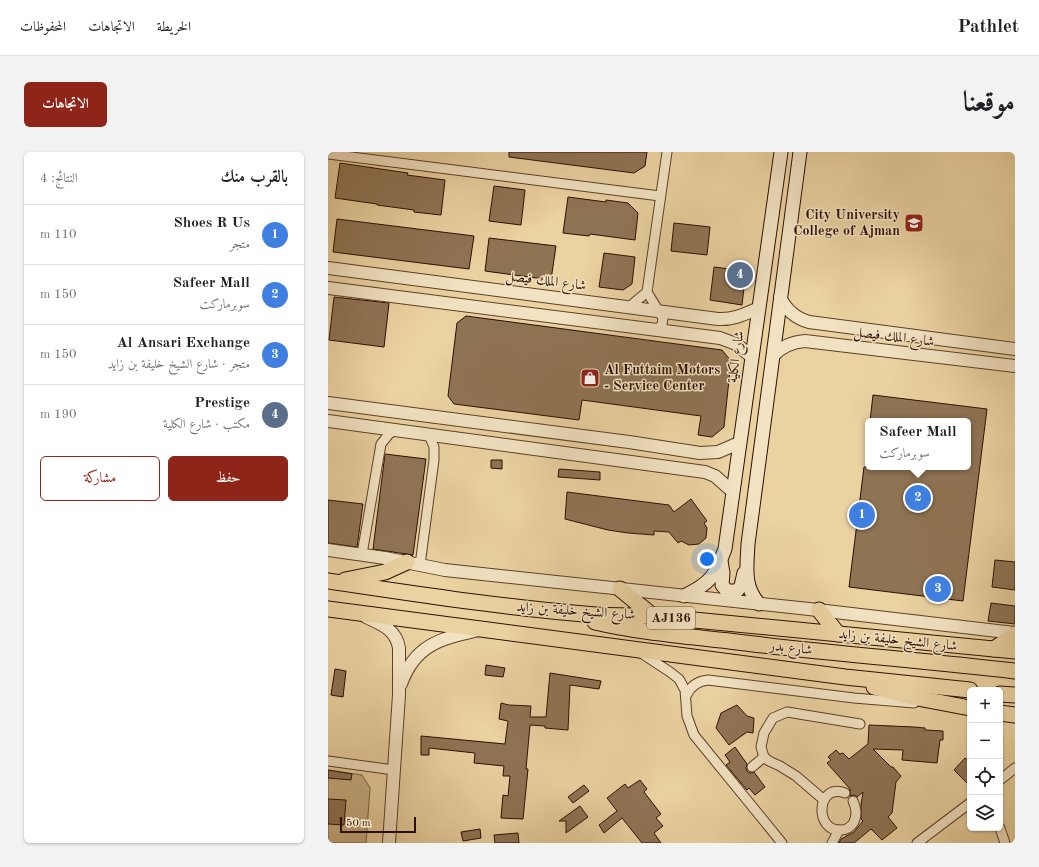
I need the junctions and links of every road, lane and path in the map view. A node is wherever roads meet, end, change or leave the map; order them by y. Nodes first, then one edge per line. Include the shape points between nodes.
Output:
1 (667, 152) edge
2 (781, 152) edge
3 (800, 152) edge
4 (328, 154) edge
5 (660, 196) junction
6 (328, 268) edge
7 (328, 288) edge
8 (647, 292) junction
9 (780, 297) junction
10 (629, 307) junction
11 (759, 308) junction
12 (659, 311) junction
13 (864, 329) junction
14 (656, 330) junction
15 (861, 348) junction
16 (1015, 349) edge
17 (773, 356) junction
18 (752, 357) junction
19 (1015, 366) edge
20 (328, 404) edge
21 (328, 421) edge
22 (394, 430) junction
23 (429, 435) junction
24 (629, 442) junction
25 (739, 443) junction
26 (628, 461) junction
27 (733, 492) junction
28 (328, 550) edge
29 (362, 554) junction
30 (721, 561) junction
31 (413, 564) junction
32 (747, 565) junction
33 (330, 582) edge
34 (620, 589) junction
35 (684, 596) junction
36 (759, 604) junction
37 (328, 609) edge
38 (819, 610) junction
39 (570, 612) junction
40 (359, 614) junction
41 (653, 616) junction
42 (483, 629) junction
43 (838, 634) junction
44 (1015, 634) edge
45 (994, 649) junction
46 (636, 650) junction
47 (1015, 652) edge
48 (1015, 670) edge
49 (845, 677) junction
50 (967, 690) edge
51 (1003, 694) edge
52 (398, 695) junction
53 (1015, 695) edge
54 (686, 696) junction
55 (949, 704) junction
56 (967, 707) edge
57 (1003, 713) edge
58 (1015, 715) edge
59 (860, 724) dead end
60 (764, 757) junction
61 (328, 761) edge
62 (752, 767) dead end
63 (1015, 768) edge
64 (394, 770) junction
65 (1003, 778) edge
66 (845, 793) dead end
67 (824, 800) junction
68 (853, 800) dead end
69 (967, 805) edge
70 (839, 830) junction
71 (1001, 831) edge
72 (389, 843) edge
73 (782, 843) edge
74 (832, 843) edge
75 (917, 843) edge
76 (1005, 843) edge

1 - 5 street
2 - 11 main road, شارع الكلية
3 - 9 main road
4 - 5 street
5 - 8 street
6 - 10 street, شارع الملك فيصل
7 - 14 street
8 - 10 street
8 - 12 street
9 - 13 street, شارع الملك فيصل via 792,314 803,320
9 - 17 main road
10 - 12 street, شارع الملك فيصل
11 - 12 street, شارع الملك فيصل via 726,320
11 - 18 main road, شارع الكلية
12 - 14 street via 663,322
13 - 15 street via 857,338
13 - 16 street, شارع الملك فيصل
14 - 18 street via 728,340
15 - 17 street, شارع الملك فيصل via 800,341 786,345
15 - 19 street, شارع الملك فيصل
17 - 32 main road via 751,516
18 - 25 main road, شارع الكلية
20 - 24 street
21 - 22 street
22 - 23 street
22 - 29 street via 384,438 379,450
23 - 26 street
23 - 31 street via 434,447 434,460
24 - 25 street via 709,453
24 - 26 street via 634,452
25 - 27 main road, شارع الكلية
26 - 27 street via 705,472 715,476
27 - 30 main road, شارع الكلية
28 - 29 street
29 - 31 street
30 - 32 main road via 722,585 725,590 731,592 739,589
30 - 35 main road, شارع الكلية via 706,584
31 - 33 main road
31 - 34 street via 452,571
32 - 36 main road via 749,590
33 - 39 main road, شارع الشيخ خليفة بن زايد / AJ136
34 - 35 street
34 - 41 main road
35 - 36 street
36 - 38 street
37 - 40 main road, شارع الشيخ خليفة بن زايد
38 - 43 main road
38 - 44 street
39 - 41 main road, شارع الشيخ خليفة بن زايد / AJ136
39 - 48 main road, شارع بدر via 609,625 687,636
40 - 42 main road, شارع الشيخ خليفة بن زايد
40 - 52 street via 389,628 396,637 399,648
41 - 43 main road, شارع الشيخ خليفة بن زايد / AJ136
42 - 46 main road, شارع الشيخ خليفة بن زايد
42 - 52 street via 444,639 424,650 408,670
43 - 45 main road, شارع الشيخ خليفة بن زايد / AJ136
44 - 45 main road
45 - 47 main road, شارع الشيخ خليفة بن زايد / AJ136
46 - 49 main road, شارع الشيخ خليفة بن زايد
46 - 54 street via 675,675
49 - 50 main road, شارع الشيخ خليفة بن زايد
49 - 55 main road, شارع الشيخ خليفة بن زايد via 894,693
51 - 53 main road
52 - 64 street
54 - 55 street via 694,685 708,680 854,698
54 - 73 street via 687,716 694,735
55 - 56 main road, شارع الشيخ خليفة بن زايد
57 - 58 main road
59 - 60 street via 792,712 782,713 773,718 764,733 761,748
60 - 62 street
60 - 67 street via 796,776
61 - 64 street
63 - 65 street
64 - 72 street
66 - 67 street via 835,792
67 - 70 street via 821,809 824,819 830,826
68 - 70 street via 856,812 853,823 847,829
69 - 75 street
70 - 74 street
71 - 76 street

